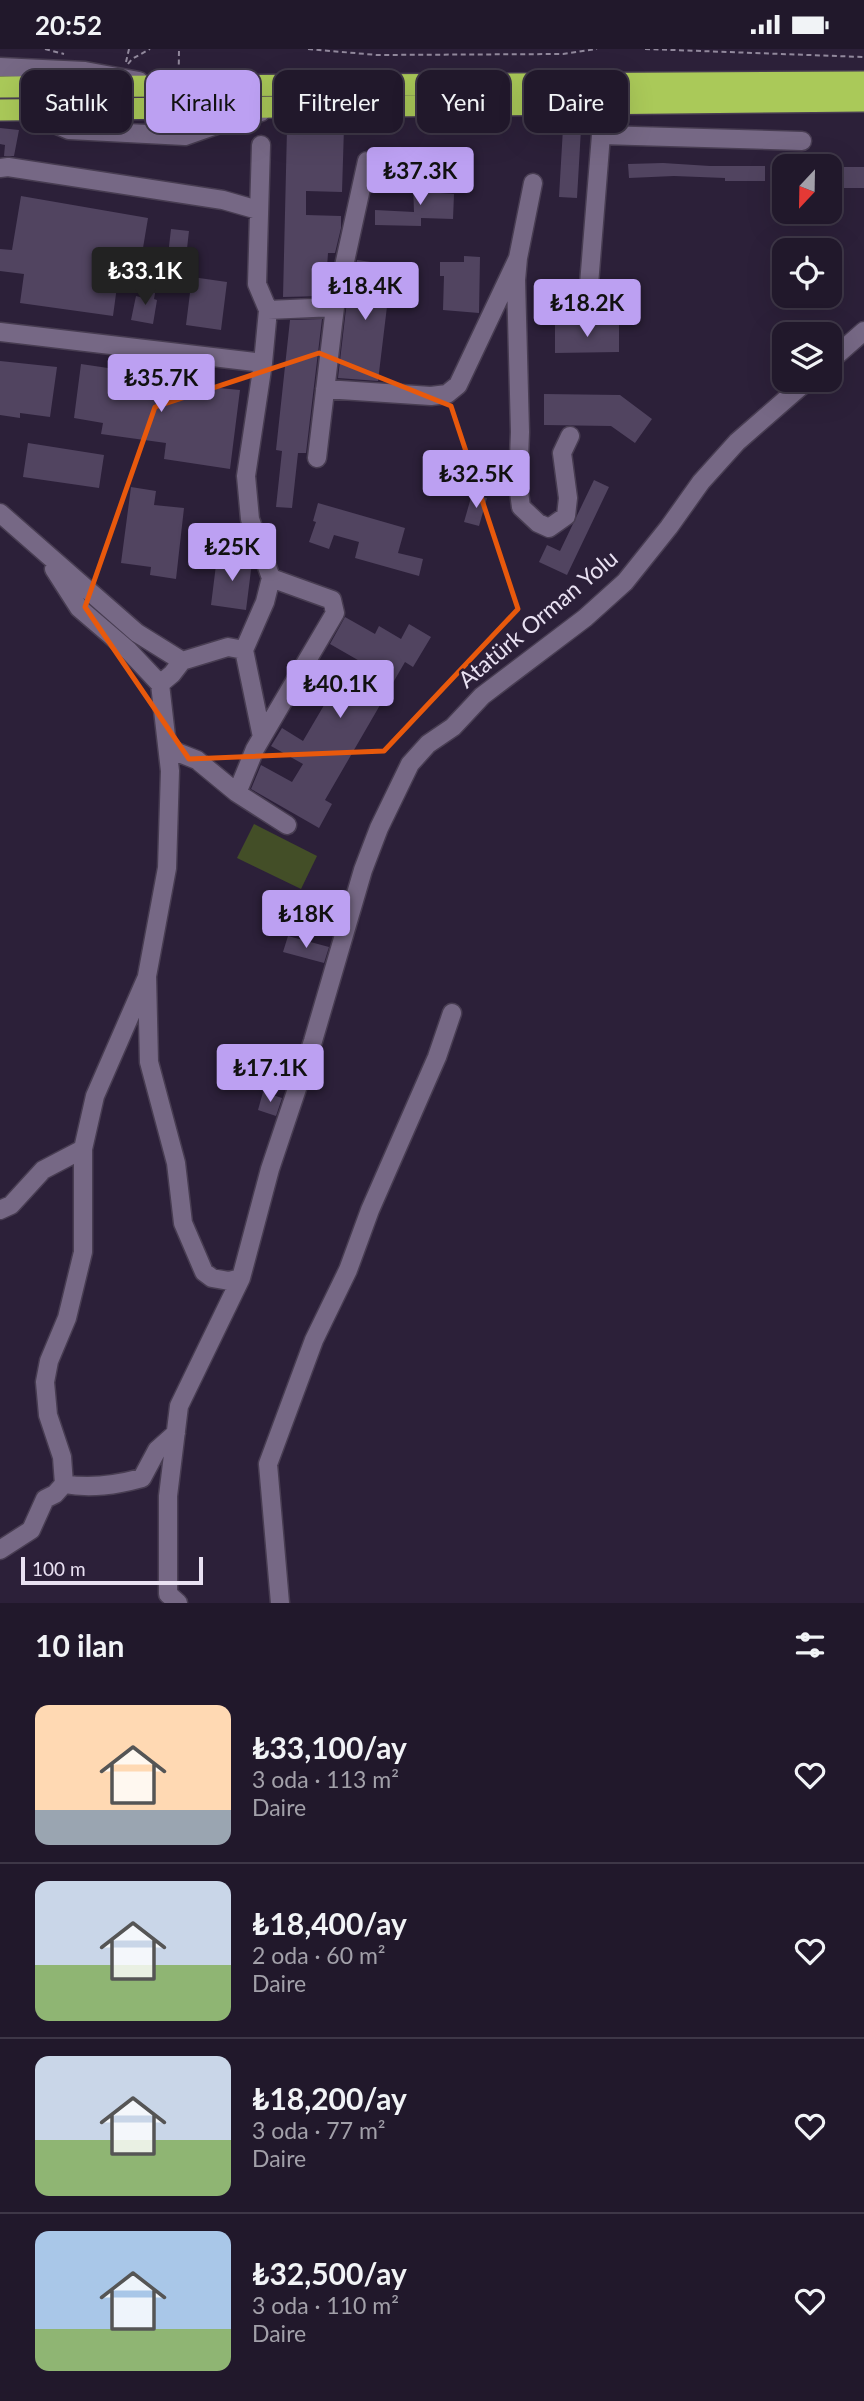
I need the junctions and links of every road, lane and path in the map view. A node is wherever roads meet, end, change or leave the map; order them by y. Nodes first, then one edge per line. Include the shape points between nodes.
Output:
1 (150, 49) edge
2 (179, 49) edge
3 (308, 49) edge
4 (597, 49) edge
5 (645, 49) edge
6 (864, 57) edge
7 (0, 67) edge
8 (125, 69) dead end
9 (179, 70) edge
10 (864, 82) edge
11 (146, 84) edge
12 (260, 86) edge
13 (0, 87) edge
14 (146, 87) edge
15 (864, 101) edge
16 (628, 103) edge
17 (524, 104) edge
18 (403, 105) edge
19 (274, 106) edge
20 (132, 108) edge
21 (21, 109) edge
22 (0, 110) edge
23 (274, 110) edge
24 (127, 133) edge
25 (601, 135) joint
26 (803, 141) dead end
27 (261, 145) dead end
28 (447, 159) dead end
29 (0, 168) edge
30 (533, 183) dead end
31 (258, 210) junction
32 (518, 258) junction
33 (588, 297) dead end
34 (335, 307) junction
35 (268, 310) junction
36 (864, 331) edge
37 (0, 332) edge
38 (842, 351) edge
39 (263, 363) junction
40 (325, 389) junction
41 (794, 392) edge
42 (570, 436) dead end
43 (317, 458) dead end
44 (0, 513) edge
45 (43, 551) junction
46 (271, 578) junction
47 (244, 650) junction
48 (182, 661) junction
49 (160, 684) junction
50 (262, 737) junction
51 (169, 749) junction
52 (237, 793) junction
53 (287, 825) dead end
54 (147, 976) junction
55 (452, 1013) dead end
56 (83, 1149) junction
57 (0, 1210) edge
58 (241, 1278) junction
59 (176, 1433) junction
60 (64, 1484) junction
61 (0, 1549) edge
62 (170, 1600) edge
63 (280, 1603) edge

1 - 8 path
2 - 9 path, bridge
3 - 4 path via 377,55 563,54
5 - 6 path
7 - 11 street via 85,71
10 - 12 highway
13 - 14 highway
15 - 16 highway
17 - 18 highway
19 - 20 highway
21 - 22 highway
23 - 24 street via 185,136
25 - 26 street
25 - 33 street
27 - 31 street
28 - 34 street via 367,161
29 - 31 street via 223,200
30 - 32 street
31 - 35 street via 257,284
32 - 40 street via 458,385 447,394
32 - 42 street via 518,484 522,507 549,527 566,516 562,453
34 - 35 street
34 - 40 street
35 - 39 street
36 - 38 street
37 - 39 street
39 - 46 street via 246,476 250,519
40 - 43 street
41 - 58 street, Atatürk Orman Yolu via 737,442 701,482 625,582 482,696 410,764 363,870 270,1168
44 - 45 street
45 - 48 street via 137,633
45 - 49 street via 79,608
46 - 47 street
46 - 50 street via 332,600 335,613
47 - 48 street via 228,647
47 - 50 street
48 - 49 street
49 - 51 street
50 - 52 street
51 - 52 street via 197,760
51 - 54 street via 167,869
52 - 53 street
54 - 56 street via 94,1096
54 - 58 street via 149,1062 176,1163 183,1223 204,1272 212,1279
55 - 63 street via 348,1270 314,1340 268,1464
56 - 57 street via 43,1170 11,1205
56 - 60 street via 83,1252 67,1318 44,1382
58 - 59 street, Atatürk Orman Yolu via 180,1406
59 - 60 street via 157,1450 142,1478 112,1486
59 - 62 street, Atatürk Orman Yolu via 168,1496
60 - 61 street via 45,1499 31,1530

